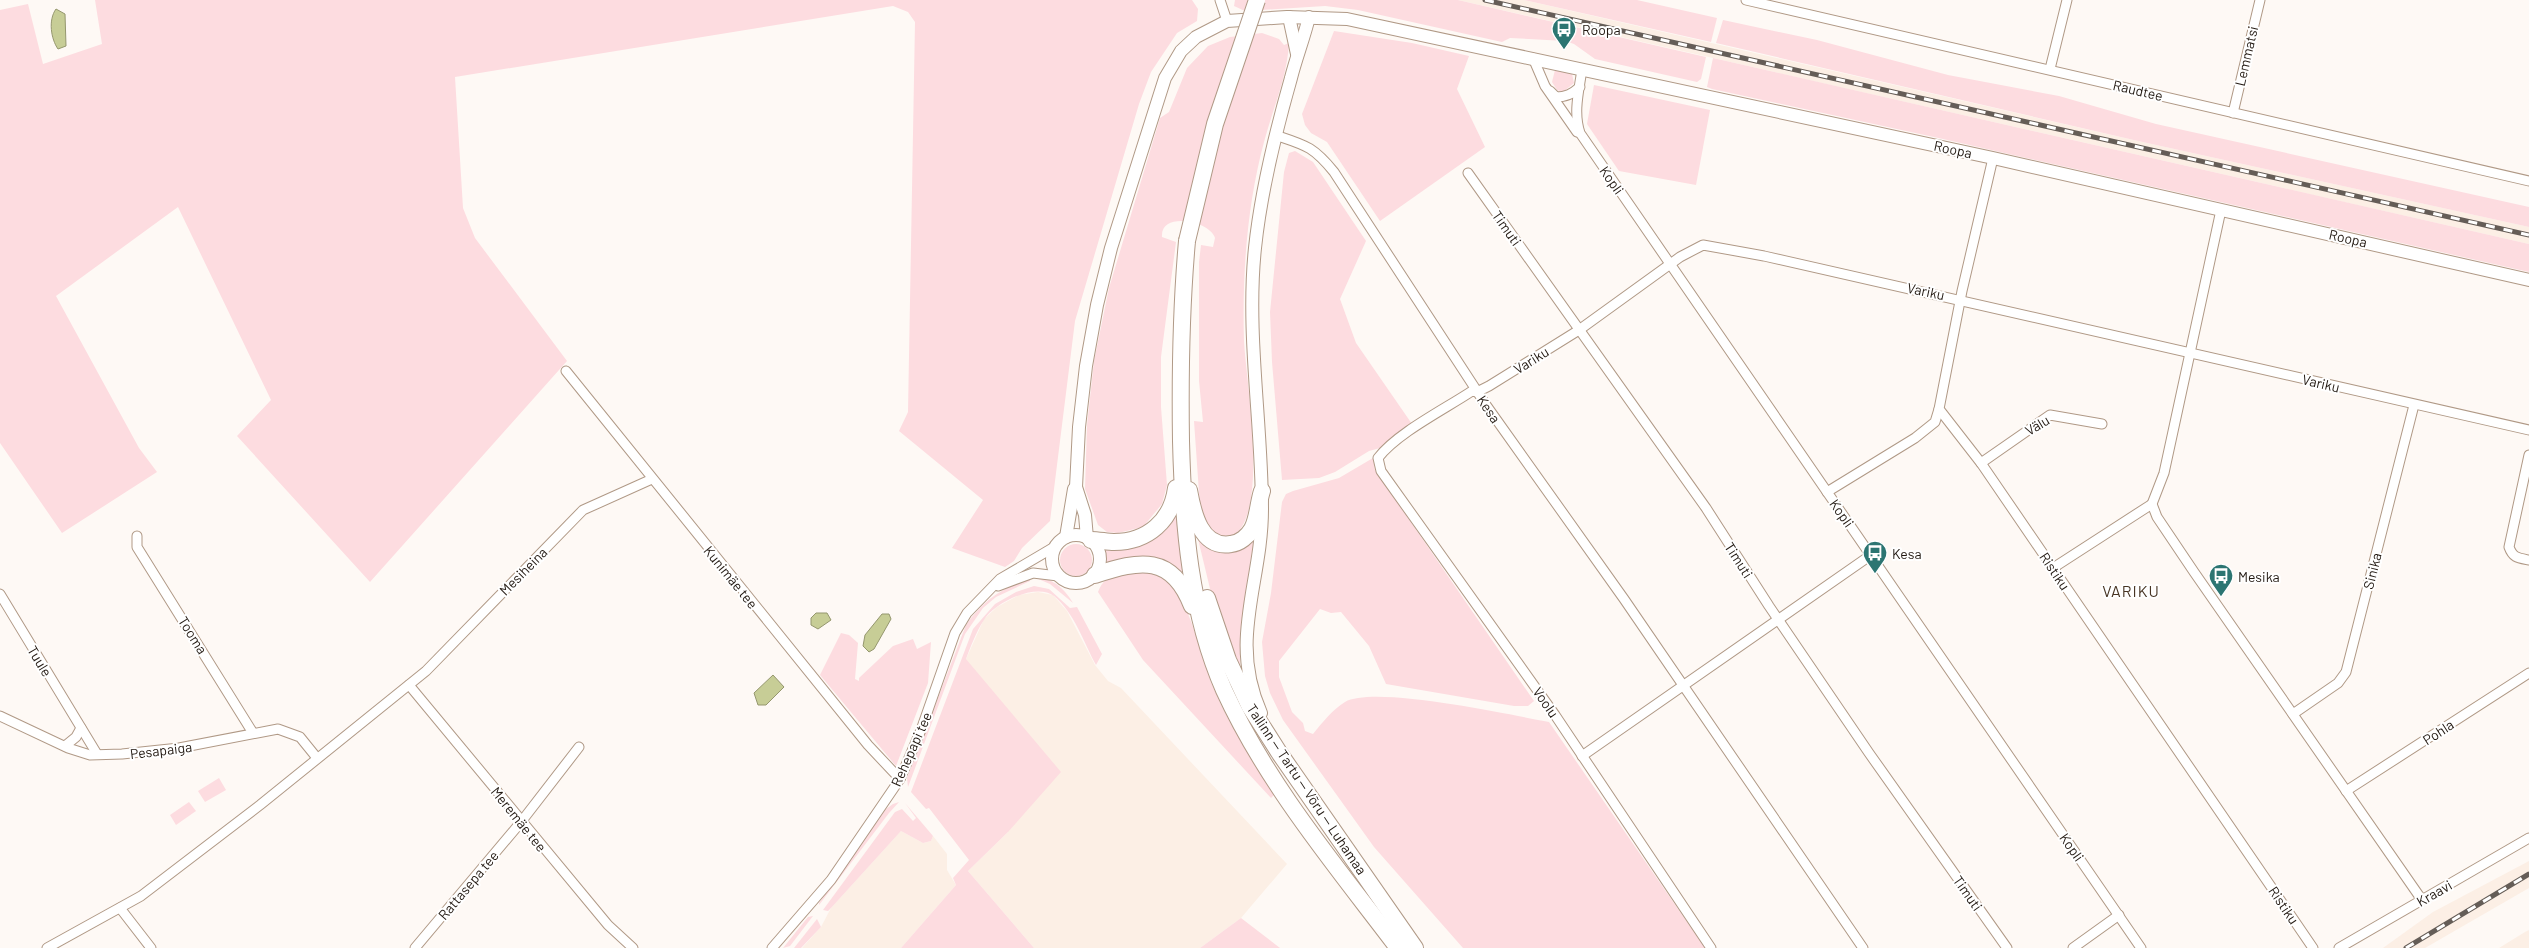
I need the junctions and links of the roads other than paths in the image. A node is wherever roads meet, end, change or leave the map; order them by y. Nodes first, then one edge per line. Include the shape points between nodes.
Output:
1 (1220, 0) edge
2 (1257, 0) edge
3 (1746, 0) edge
4 (2067, 0) edge
5 (2260, 0) edge
6 (1289, 17) junction
7 (1308, 17) junction
8 (1226, 21) junction
9 (1297, 54) junction
10 (1533, 58) junction
11 (1582, 69) junction
12 (2050, 69) junction
13 (1545, 86) junction
14 (1580, 87) junction
15 (2233, 113) junction
16 (1580, 133) junction
17 (1275, 135) junction
18 (1993, 158) junction
19 (1468, 173) dead end
20 (2529, 182) edge
21 (2221, 210) junction
22 (1670, 264) junction
23 (2529, 280) edge
24 (1962, 299) junction
25 (1579, 330) junction
26 (2190, 352) junction
27 (566, 371) dead end
28 (1477, 392) junction
29 (2414, 405) junction
30 (1939, 408) junction
31 (2102, 424) dead end
32 (2529, 430) edge
33 (1181, 446) junction
34 (2529, 455) edge
35 (1378, 458) joint
36 (1981, 463) junction
37 (652, 479) junction
38 (1076, 487) junction
39 (1262, 491) junction
40 (1828, 492) junction
41 (2152, 504) junction
42 (137, 536) dead end
43 (1066, 537) junction
44 (1089, 539) junction
45 (1056, 546) junction
46 (1871, 555) junction
47 (2529, 560) edge
48 (2053, 568) junction
49 (1095, 575) junction
50 (1058, 576) junction
51 (993, 588) junction
52 (0, 594) edge
53 (1780, 620) junction
54 (1209, 650) junction
55 (2529, 673) edge
56 (410, 685) junction
57 (1682, 687) junction
58 (2293, 714) junction
59 (0, 716) edge
60 (81, 728) junction
61 (253, 733) junction
62 (64, 746) junction
63 (579, 747) dead end
64 (97, 754) junction
65 (1280, 754) junction
66 (1582, 756) junction
67 (317, 758) junction
68 (900, 779) junction
69 (2346, 791) junction
70 (522, 822) junction
71 (2529, 838) edge
72 (1334, 862) junction
73 (2422, 900) junction
74 (120, 908) junction
75 (1392, 915) junction
76 (2119, 915) junction
77 (47, 948) edge
78 (151, 948) edge
79 (415, 948) edge
80 (634, 948) edge
81 (772, 948) edge
82 (1388, 948) edge
83 (1398, 948) edge
84 (1415, 948) edge
85 (1420, 948) edge
86 (1711, 948) edge
87 (1863, 948) edge
88 (2007, 948) edge
89 (2072, 948) edge
90 (2141, 948) edge
91 (2313, 948) edge
92 (2339, 948) edge

1 - 8 street
2 - 33 highway, Tallinn — Tartu — Võru — Luhamaa, bridge via 1215,124 1187,241 1180,371
3 - 12 street, Raudtee
4 - 12 street
5 - 15 street, Lemmatsi
6 - 7 street, Roopa
6 - 8 street, Roopa
6 - 9 street
7 - 9 street
7 - 10 street, Roopa via 1347,19
8 - 38 street via 1196,37 1181,51 1165,78 1153,112 1097,305 1086,366
9 - 17 street
10 - 11 street, Roopa
10 - 13 street
11 - 14 street, Kopli
11 - 18 street, Roopa
12 - 15 street, Raudtee
13 - 14 street via 1556,97 1573,93
13 - 16 street via 1573,128
14 - 16 street, Kopli via 1576,115
15 - 20 street, Raudtee
16 - 22 street, Kopli
17 - 28 street, Kesa via 1307,145 1320,154
17 - 39 street via 1255,250 1254,336
18 - 21 street, Roopa
18 - 24 street
19 - 25 street, Timuti
21 - 23 street, Roopa
21 - 26 street
22 - 24 street, Variku via 1703,245
22 - 25 street, Variku
22 - 40 street, Kopli
24 - 26 street, Variku
24 - 30 street
25 - 28 street, Variku
25 - 53 street, Timuti via 1706,508
26 - 29 street, Variku
26 - 41 street via 2164,473
27 - 37 street, Kunimäe tee
28 - 35 street, Variku via 1472,392 1402,436
28 - 57 street, Kesa via 1624,599
29 - 32 street, Variku
29 - 58 street, Sinika via 2346,672 2338,683
30 - 36 street, Ristiku
30 - 40 street via 1935,422 1915,438
31 - 36 street, Välu via 2050,415
33 - 39 highway via 1191,502 1199,526 1210,540 1228,544 1244,539 1255,522
33 - 44 highway via 1174,505 1162,522 1150,532 1130,540
33 - 54 highway, Tallinn — Tartu — Võru — Luhamaa via 1185,538
33 - 65 highway, Tallinn — Tartu — Võru — Luhamaa via 1192,539 1206,597 1228,660 1250,707
34 - 47 street via 2509,547 2517,558
35 - 66 street, Voolu via 1381,471
36 - 48 street, Ristiku
37 - 56 street, Mesiheina via 583,510
37 - 68 street, Kunimäe tee via 868,745
38 - 43 street
38 - 44 street
39 - 65 street via 1246,655 1250,685
40 - 46 street, Kopli
41 - 48 street
41 - 58 street via 2194,572
42 - 61 street, Tooma via 137,547
43 - 44 street via 1080,535
43 - 45 street
44 - 49 street via 1100,553
45 - 50 street via 1052,562
45 - 51 street, Rehepapi tee via 1000,579
46 - 53 street
46 - 76 street, Kopli
48 - 91 street, Ristiku
49 - 50 street via 1075,584
49 - 54 highway via 1125,565 1146,563 1162,566 1185,588
50 - 51 street, Rehepapi tee via 1033,574
51 - 68 street, Rehepapi tee via 967,613 955,633
52 - 60 street, Tuule
53 - 57 street
53 - 88 street, Timuti via 1869,753
54 - 72 highway, Tallinn — Tartu — Võru — Luhamaa via 1224,688 1260,758
55 - 69 street, Pohla
56 - 67 street
56 - 70 street, Meremäe tee
57 - 66 street
57 - 87 street, Kesa
58 - 69 street
59 - 62 street, Pesapaiga
60 - 62 street via 76,737
60 - 64 street, Tuule
61 - 64 street, Pesapaiga via 179,748
61 - 67 street, Pesapaiga via 278,729 290,732 306,743
62 - 64 street, Pesapaiga via 90,755
63 - 70 street, Rattasepa tee
65 - 75 highway, Tallinn — Tartu — Võru — Luhamaa
66 - 86 street, Voolu
67 - 74 street via 260,806 141,896
68 - 81 street, Rehepapi tee via 831,880
69 - 73 street
70 - 79 street, Rattasepa tee
70 - 80 street, Meremäe tee via 608,925
71 - 73 street, Kraavi
72 - 82 street
72 - 83 highway, Tallinn — Tartu — Võru — Luhamaa
73 - 92 street, Kraavi
74 - 77 street
74 - 78 street
75 - 84 highway, Tallinn — Tartu — Võru — Luhamaa
75 - 85 highway
76 - 89 street
76 - 90 street, Kopli

